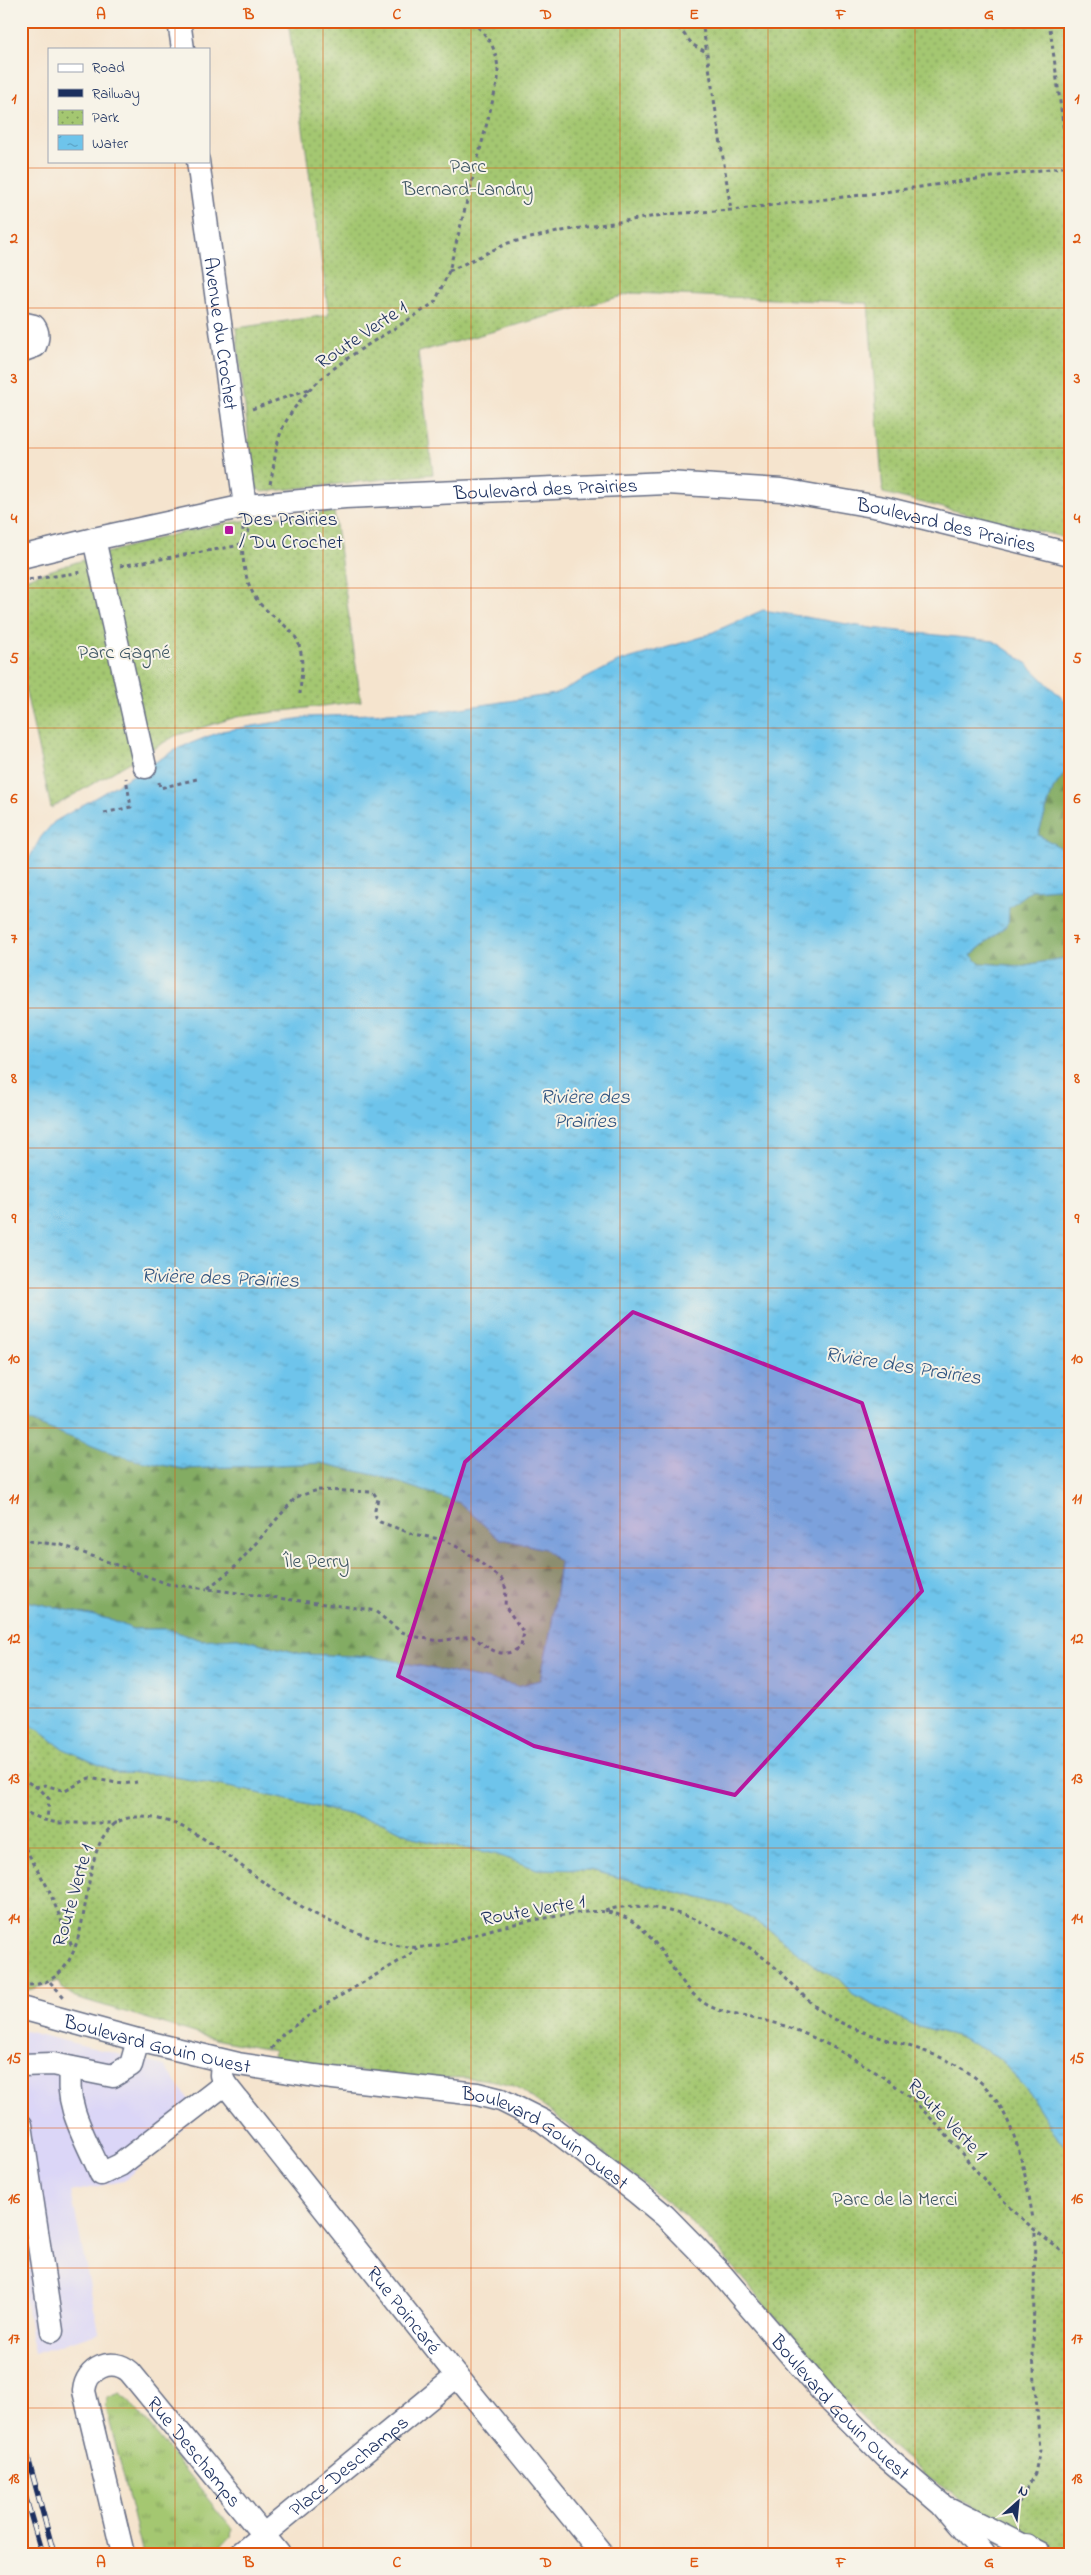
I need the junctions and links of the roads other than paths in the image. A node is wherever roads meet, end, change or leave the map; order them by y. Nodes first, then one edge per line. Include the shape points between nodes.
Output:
1 (179, 21) edge
2 (183, 48) edge
3 (198, 162) edge
4 (21, 323) edge
5 (21, 351) edge
6 (252, 505) junction
7 (94, 538) junction
8 (1070, 554) edge
9 (21, 557) edge
10 (152, 773) road end
11 (21, 2008) edge
12 (138, 2040) junction
13 (222, 2060) junction
14 (21, 2065) edge
15 (71, 2068) junction
16 (224, 2084) junction
17 (21, 2125) edge
18 (52, 2331) dead end
19 (457, 2376) junction
20 (942, 2505) junction
21 (264, 2535) junction
22 (1026, 2552) edge
23 (123, 2554) edge
24 (240, 2554) edge
25 (279, 2554) edge
26 (602, 2554) edge
27 (984, 2554) edge

1 - 2 street
3 - 6 street, Avenue du Crochet via 233,416
4 - 5 street via 34,326 38,339 35,346
6 - 7 street, Boulevard des Prairies
6 - 8 street, Boulevard des Prairies via 345,497 667,483 782,490 884,508
7 - 9 street, Boulevard des Prairies
7 - 10 street
11 - 12 street, Boulevard Gouin Ouest
12 - 13 street, Boulevard Gouin Ouest
12 - 15 street via 131,2065 113,2076
13 - 16 street via 220,2069
13 - 20 street, Boulevard Gouin Ouest via 315,2076 477,2094 508,2103 543,2121 636,2192 684,2235 857,2429
14 - 15 street via 42,2063
15 - 16 street via 71,2101 101,2174 120,2165
16 - 19 street, Rue Poincaré
17 - 18 street
19 - 21 street, Place Deschamps
19 - 26 street, Rue Poincaré
20 - 22 street, Boulevard Gouin Ouest
20 - 27 street, Boulevard Gouin Ouest
21 - 23 street, Rue Deschamps via 130,2372 118,2365 104,2366 89,2376 84,2391
21 - 24 street, Place Deschamps
21 - 25 street, Rue Deschamps

